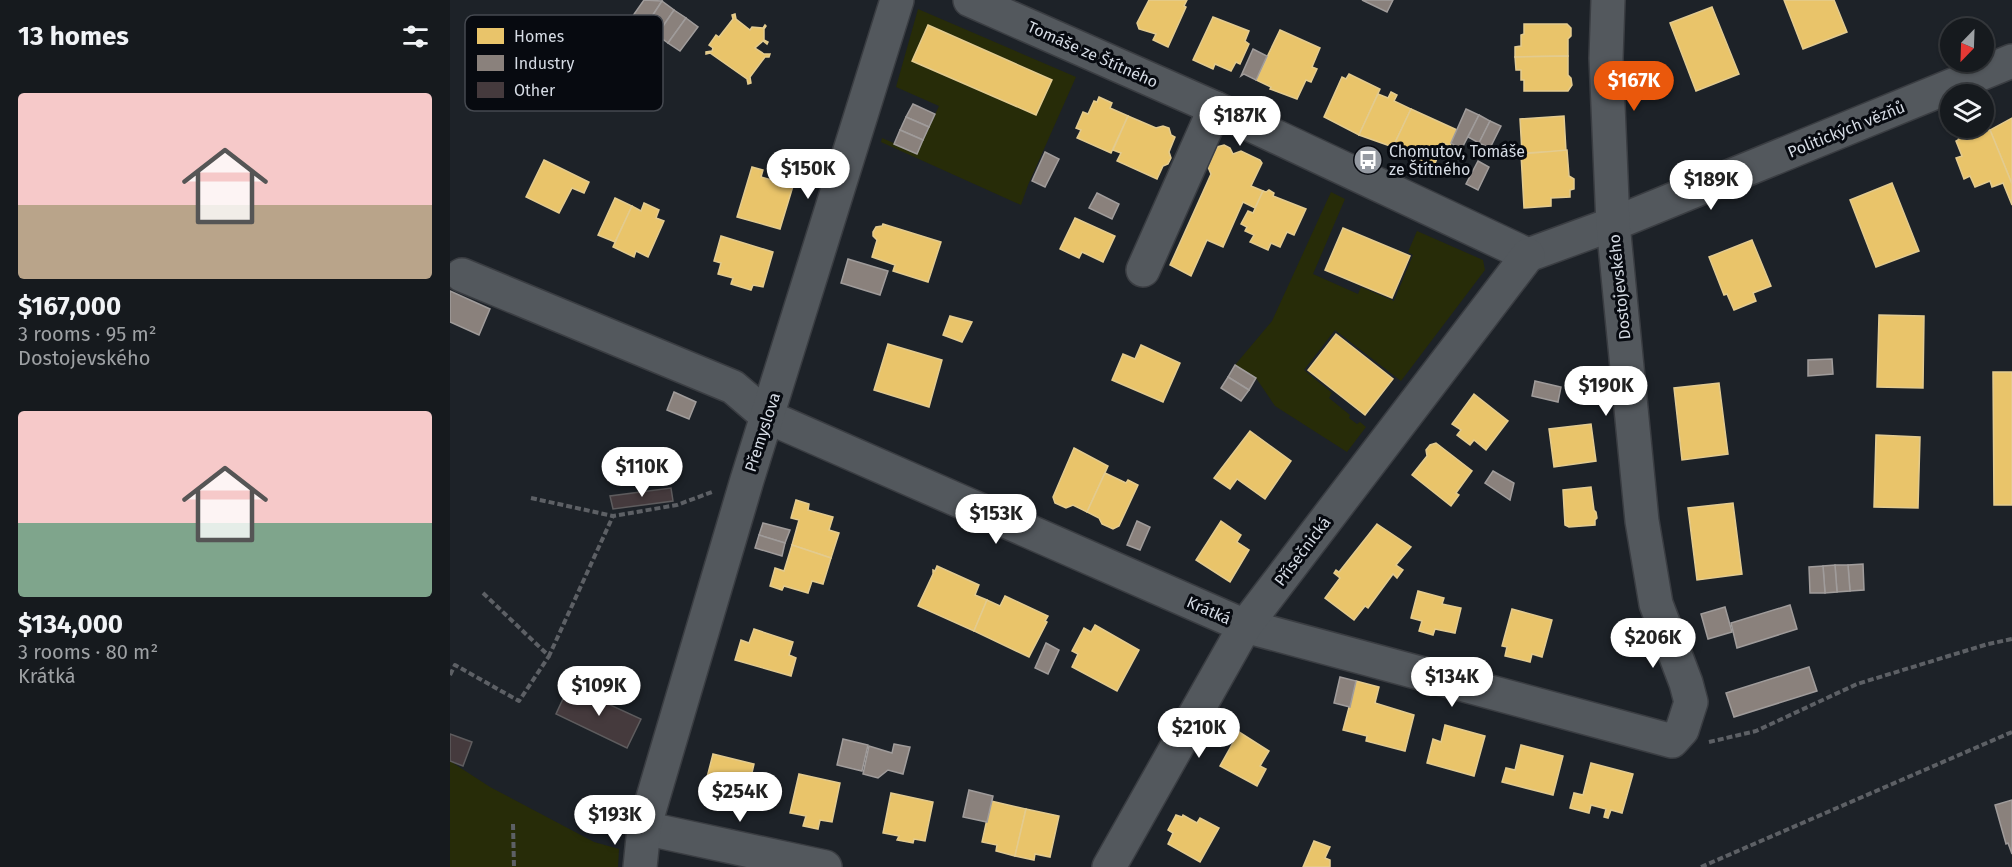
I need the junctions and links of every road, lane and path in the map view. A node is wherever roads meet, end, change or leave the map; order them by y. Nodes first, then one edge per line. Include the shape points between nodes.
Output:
1 (897, 0) edge
2 (970, 0) edge
3 (1608, 0) edge
4 (2012, 61) edge
5 (1215, 108) junction
6 (1613, 224) junction
7 (1528, 255) junction
8 (1143, 270) dead end
9 (462, 275) dead end
10 (768, 417) junction
11 (747, 480) junction
12 (531, 498) dead end
13 (613, 516) junction
14 (483, 593) dead end
15 (1245, 626) junction
16 (2012, 639) edge
17 (549, 656) junction
18 (450, 675) edge
19 (2012, 732) edge
20 (1672, 741) junction
21 (513, 824) dead end
22 (644, 828) junction
23 (514, 867) edge
24 (639, 867) edge
25 (825, 867) edge
26 (1109, 867) edge
27 (1701, 867) edge

1 - 10 street, Přemyslova
2 - 5 street, Tomáše ze Štítného
3 - 6 street, Dostojevského via 1606,58
4 - 6 street, Politických vězňů
5 - 7 street, Tomáše ze Štítného
5 - 8 street
6 - 7 street
6 - 20 street, Dostojevského via 1642,521 1656,604 1690,702 1682,730
7 - 15 street, Přísečnická
9 - 10 street, Krátká via 733,387
10 - 11 street, Přemyslova
10 - 15 street, Krátká
11 - 13 path via 676,505
11 - 22 street, Přemyslova
12 - 13 path
13 - 17 path
14 - 17 path
15 - 20 street, Krátká
15 - 26 street, Přísečnická
16 - 20 path via 1857,684 1756,731 1714,742
17 - 18 path via 519,701 455,665
19 - 27 path
21 - 23 path
22 - 24 street, Přemyslova
22 - 25 street

